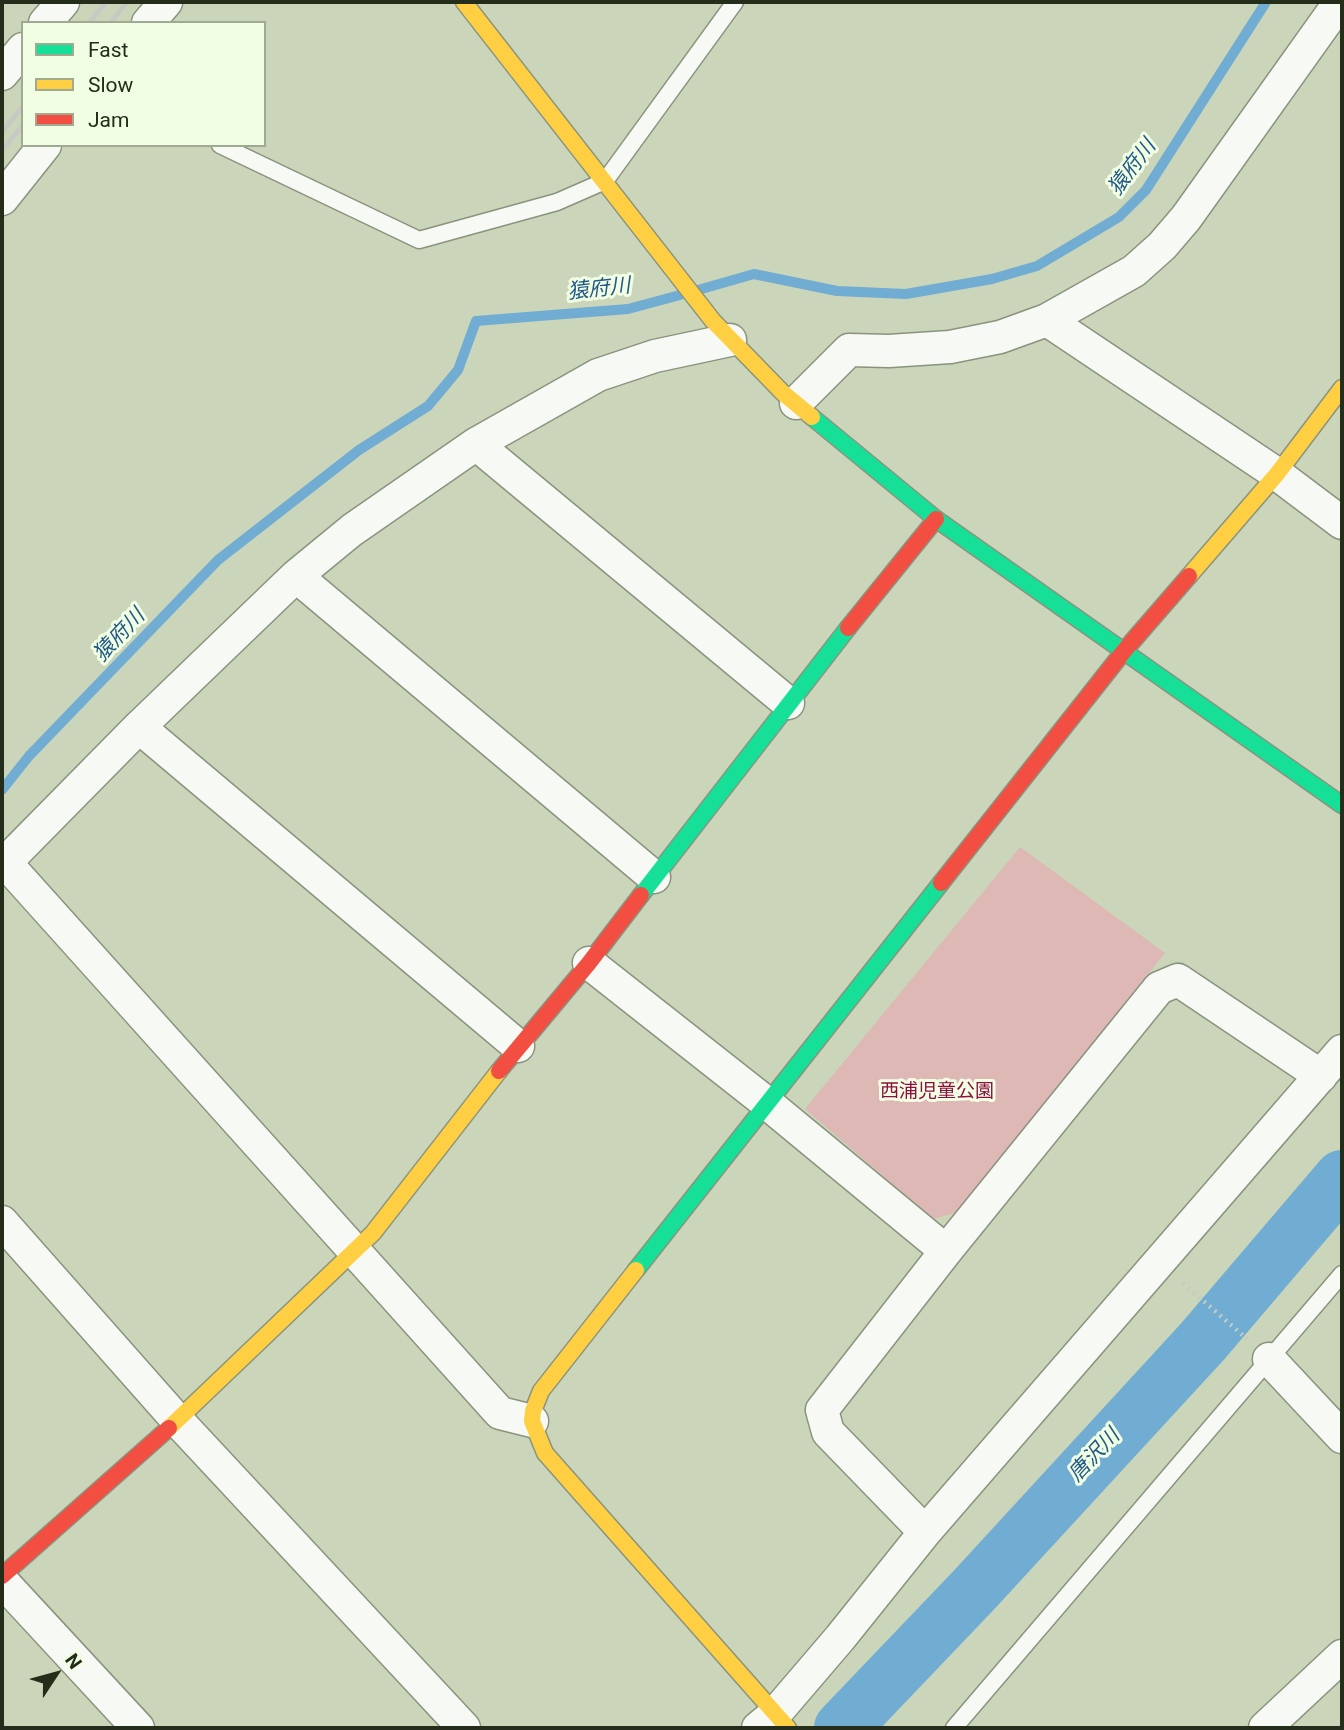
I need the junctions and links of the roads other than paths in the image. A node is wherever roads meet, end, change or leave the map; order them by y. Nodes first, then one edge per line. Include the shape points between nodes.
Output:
1 (63, 2) edge
2 (166, 2) edge
3 (464, 2) edge
4 (735, 2) edge
5 (1340, 2) edge
6 (47, 21) edge
7 (150, 21) edge
8 (21, 51) edge
9 (2, 74) edge
10 (43, 147) edge
11 (224, 147) edge
12 (606, 181) junction
13 (2, 199) edge
14 (1047, 320) junction
15 (722, 331) junction
16 (1342, 388) edge
17 (796, 403) junction
18 (476, 444) junction
19 (1277, 474) junction
20 (936, 519) junction
21 (1342, 523) edge
22 (296, 576) junction
23 (1124, 651) junction
24 (788, 703) junction
25 (139, 727) junction
26 (1342, 804) edge
27 (4, 864) edge
28 (654, 877) junction
29 (589, 963) junction
30 (518, 1046) junction
31 (1342, 1051) edge
32 (1321, 1076) junction
33 (768, 1104) junction
34 (2, 1222) edge
35 (354, 1251) junction
36 (946, 1251) junction
37 (1342, 1273) edge
38 (1260, 1351) junction
39 (177, 1420) junction
40 (533, 1421) junction
41 (1342, 1437) edge
42 (925, 1532) junction
43 (2, 1578) edge
44 (1342, 1656) edge
45 (774, 1723) edge
46 (138, 1728) edge
47 (464, 1728) edge
48 (954, 1728) edge
49 (1265, 1728) edge

1 - 6 street
2 - 7 street
3 - 12 street
4 - 12 lane
5 - 14 street via 1162,246 1134,271
8 - 9 street
10 - 13 street
11 - 12 lane via 419,240 557,202
12 - 15 street
14 - 17 street via 1000,337 950,347 849,350
14 - 19 street
15 - 17 street
15 - 18 street via 598,375
16 - 19 street
17 - 20 street
18 - 22 street via 352,530
18 - 24 street
19 - 21 street
19 - 23 street
20 - 23 street
20 - 24 street
22 - 25 street
22 - 28 street
23 - 26 street
23 - 33 street
24 - 28 street
25 - 27 street
25 - 30 street
27 - 35 street
28 - 29 street
29 - 30 street
29 - 33 street
30 - 35 street via 373,1233
31 - 32 street
32 - 36 street via 1178,980 1159,988
32 - 42 street
33 - 36 street
33 - 40 street via 541,1391
34 - 39 street
35 - 39 street
35 - 40 street via 500,1413
36 - 42 street via 822,1410 828,1432
37 - 38 lane
38 - 41 street
38 - 48 lane
39 - 43 street
39 - 47 street
40 - 45 street via 545,1453
42 - 45 street
43 - 46 street
44 - 49 street

